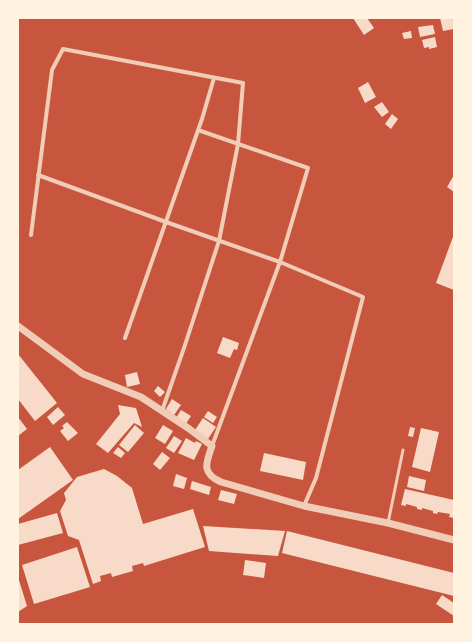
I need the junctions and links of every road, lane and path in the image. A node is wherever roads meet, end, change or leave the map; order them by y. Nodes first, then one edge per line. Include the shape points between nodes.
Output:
1 (214, 78) junction
2 (198, 130) junction
3 (238, 144) junction
4 (38, 175) junction
5 (166, 222) junction
6 (31, 235) dead end
7 (219, 241) junction
8 (280, 262) junction
9 (18, 326) edge
10 (125, 338) dead end
11 (162, 411) junction
12 (212, 446) junction
13 (404, 450) dead end
14 (304, 506) junction
15 (388, 523) junction
16 (454, 540) edge

1 - 2 street
1 - 3 street via 242,83
1 - 4 street via 62,49 52,70
2 - 3 street
2 - 5 street
3 - 7 street
3 - 8 street via 308,168
4 - 5 street
4 - 6 street
5 - 7 street
5 - 10 street
7 - 8 street
7 - 11 street
8 - 12 street
8 - 14 street via 363,297 316,478
9 - 11 street via 83,374 141,398
11 - 12 street
12 - 14 street via 207,461 210,476 222,482
13 - 15 lane
14 - 15 street
15 - 16 street

